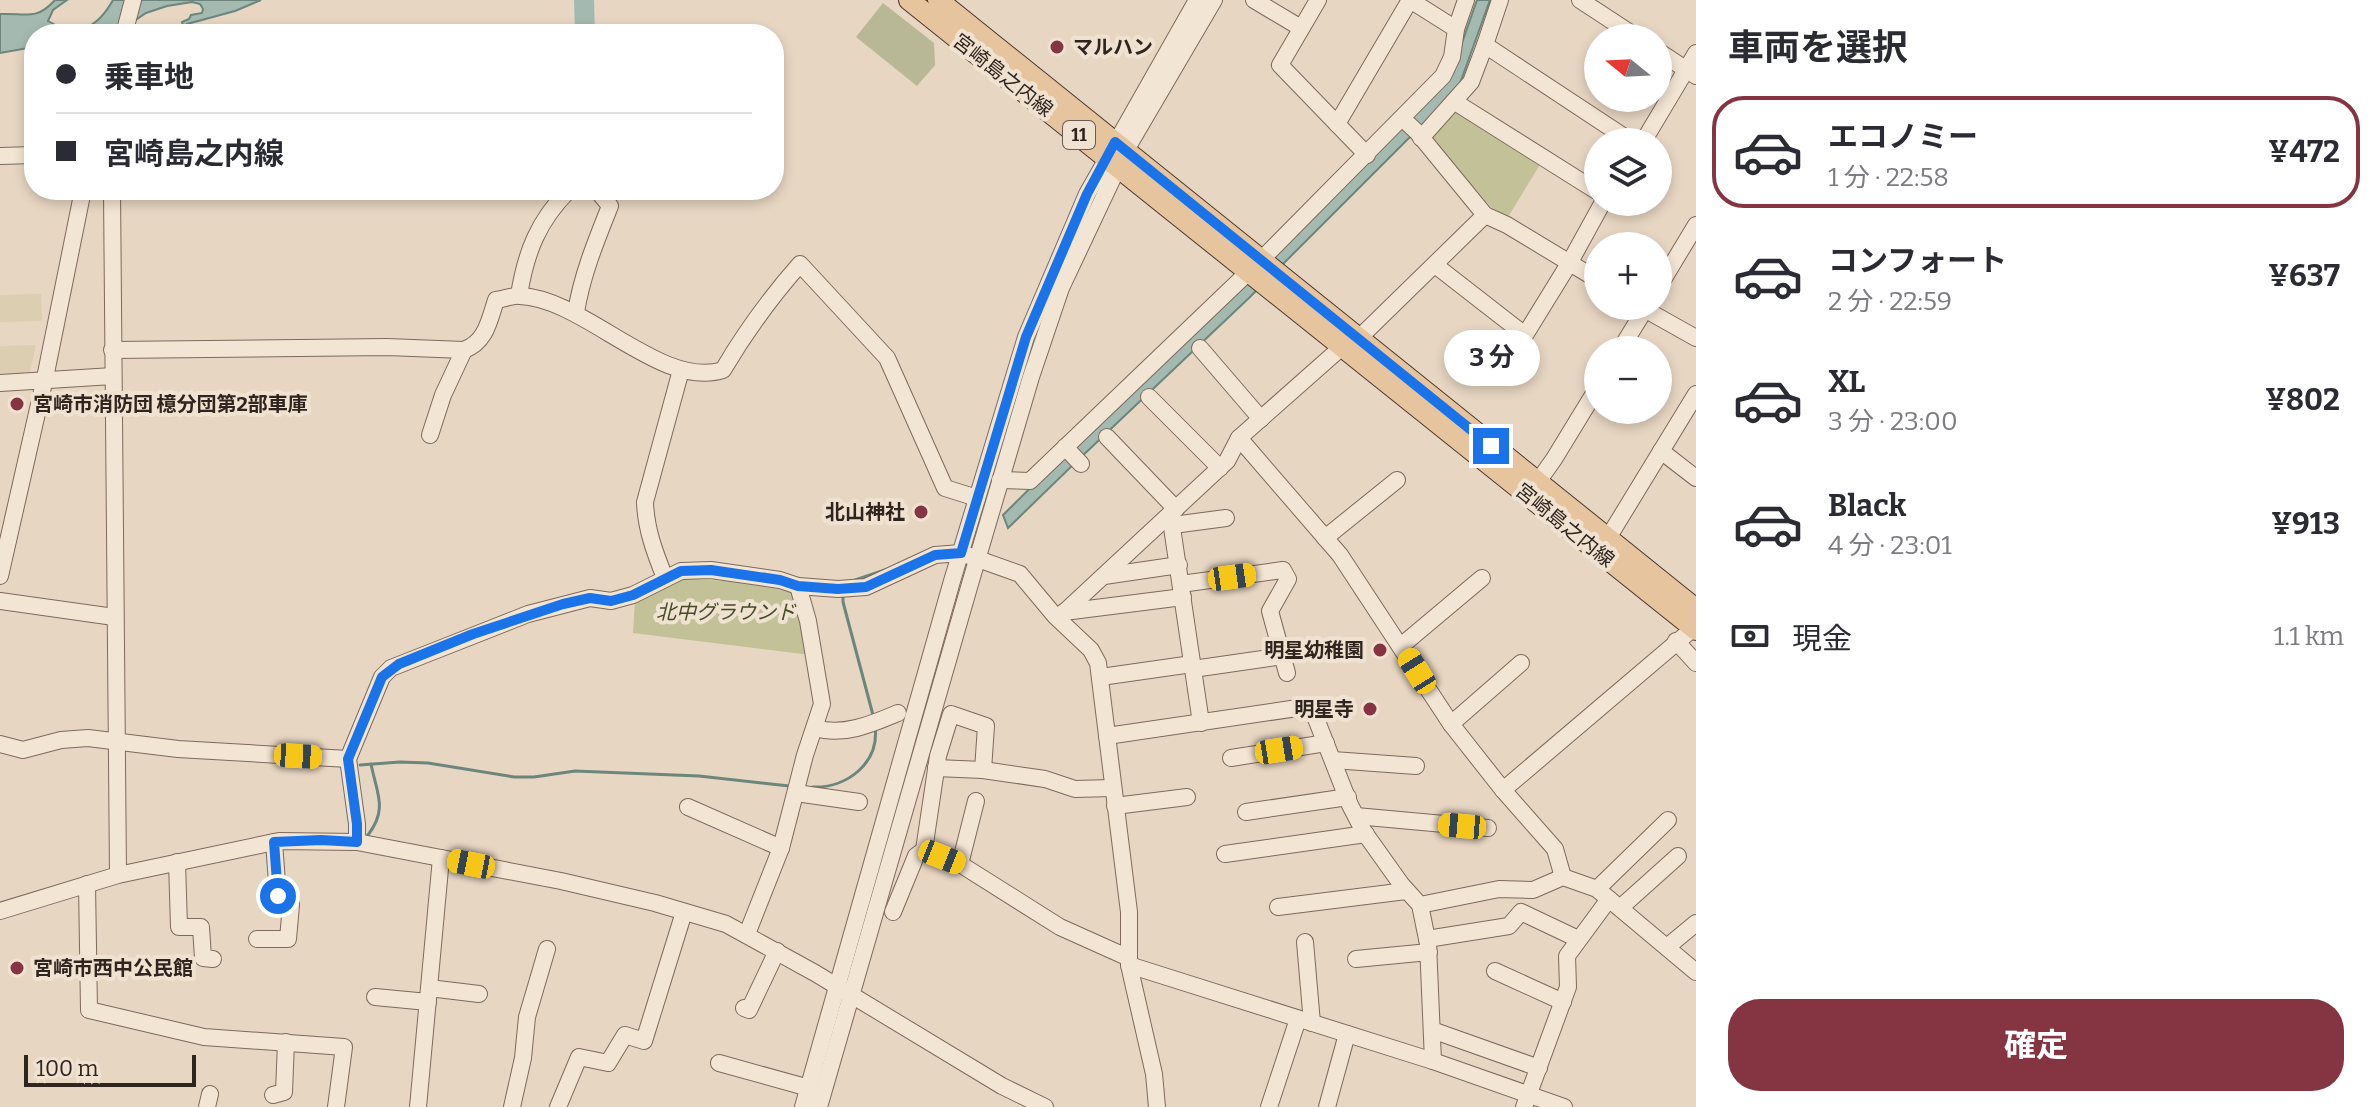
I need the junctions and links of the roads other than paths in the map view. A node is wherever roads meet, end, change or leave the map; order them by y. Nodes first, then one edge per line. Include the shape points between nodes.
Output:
1 (133, 0) edge
2 (909, 0) edge
3 (1197, 0) edge
4 (1214, 0) edge
5 (1254, 0) edge
6 (1318, 0) edge
7 (1410, 0) edge
8 (1466, 0) edge
9 (1500, 0) edge
10 (1580, 0) edge
11 (951, 4) edge
12 (127, 24) edge
13 (1617, 24) edge
14 (1301, 28) junction
15 (1456, 29) junction
16 (1485, 45) junction
17 (1696, 53) edge
18 (1672, 60) edge
19 (1691, 73) edge
20 (1455, 102) junction
21 (1403, 119) junction
22 (1337, 124) junction
23 (1611, 128) edge
24 (1653, 128) edge
25 (1419, 135) junction
26 (1117, 154) junction
27 (24, 155) edge
28 (1367, 155) junction
29 (0, 156) edge
30 (1584, 183) edge
31 (81, 200) edge
32 (112, 200) edge
33 (559, 200) edge
34 (605, 200) edge
35 (1485, 215) junction
36 (1595, 216) edge
37 (1696, 225) edge
38 (1570, 262) junction
39 (1435, 265) junction
40 (1672, 265) edge
41 (1261, 270) junction
42 (1584, 271) edge
43 (519, 295) junction
44 (576, 312) junction
45 (1666, 320) edge
46 (1696, 338) edge
47 (1350, 342) junction
48 (1200, 348) dead end
49 (112, 350) junction
50 (464, 350) junction
51 (681, 370) junction
52 (113, 376) junction
53 (45, 378) junction
54 (0, 383) edge
55 (1696, 394) edge
56 (1149, 397) dead end
57 (1584, 410) edge
58 (1261, 419) junction
59 (430, 435) dead end
60 (1107, 437) dead end
61 (1239, 438) junction
62 (1065, 447) junction
63 (1661, 451) junction
64 (1081, 464) dead end
65 (1220, 468) junction
66 (1696, 478) edge
67 (1000, 480) junction
68 (1397, 480) dead end
69 (1533, 489) junction
70 (977, 498) junction
71 (1173, 516) junction
72 (1226, 518) dead end
73 (1325, 538) junction
74 (1608, 538) junction
75 (961, 553) junction
76 (977, 558) junction
77 (1179, 565) junction
78 (0, 576) edge
79 (1102, 577) junction
80 (665, 578) junction
81 (1482, 578) dead end
82 (798, 586) junction
83 (1182, 590) junction
84 (0, 601) edge
85 (1061, 615) junction
86 (114, 617) junction
87 (1691, 627) edge
88 (1401, 646) junction
89 (1521, 663) dead end
90 (1696, 663) edge
91 (1193, 667) junction
92 (1101, 677) junction
93 (898, 713) dead end
94 (1201, 723) junction
95 (1451, 724) junction
96 (816, 728) junction
97 (1107, 736) junction
98 (115, 742) junction
99 (1326, 743) junction
100 (0, 744) edge
101 (1231, 758) dead end
102 (348, 759) junction
103 (1333, 760) junction
104 (1416, 766) dead end
105 (936, 768) junction
106 (983, 770) junction
107 (797, 788) junction
108 (1112, 788) junction
109 (1503, 790) junction
110 (1187, 797) dead end
111 (1348, 797) junction
112 (976, 801) dead end
113 (859, 802) dead end
114 (1115, 806) junction
115 (688, 807) dead end
116 (1246, 812) dead end
117 (1356, 816) junction
118 (1668, 820) dead end
119 (1488, 828) dead end
120 (1366, 834) junction
121 (274, 842) junction
122 (357, 842) junction
123 (781, 848) junction
124 (924, 850) junction
125 (1225, 854) dead end
126 (1678, 856) dead end
127 (441, 858) junction
128 (177, 862) junction
129 (960, 864) junction
130 (118, 875) junction
131 (1563, 877) junction
132 (87, 884) junction
133 (1406, 891) junction
134 (1608, 899) junction
135 (1420, 905) junction
136 (1278, 907) dead end
137 (0, 911) edge
138 (684, 912) junction
139 (893, 912) dead end
140 (1696, 923) edge
141 (747, 934) junction
142 (257, 939) dead end
143 (1578, 939) junction
144 (1305, 942) dead end
145 (1428, 946) junction
146 (1667, 947) junction
147 (547, 949) dead end
148 (777, 951) junction
149 (213, 959) dead end
150 (1356, 959) dead end
151 (1129, 962) junction
152 (1495, 971) dead end
153 (1696, 972) edge
154 (844, 992) junction
155 (479, 994) dead end
156 (428, 995) junction
157 (375, 997) dead end
158 (1563, 1002) junction
159 (744, 1008) dead end
160 (1305, 1021) junction
161 (1432, 1030) junction
162 (1347, 1034) junction
163 (286, 1042) junction
164 (1433, 1061) junction
165 (719, 1063) dead end
166 (1539, 1068) junction
167 (809, 1088) junction
168 (273, 1095) dead end
169 (1526, 1101) edge
170 (336, 1107) edge
171 (418, 1107) edge
172 (512, 1107) edge
173 (558, 1107) edge
174 (803, 1107) edge
175 (819, 1107) edge
176 (1045, 1107) edge
177 (1157, 1107) edge
178 (1269, 1107) edge
179 (1327, 1107) edge
180 (1564, 1107) edge

1 - 12 street
2 - 26 main road, 宮崎島之内線 / 11
3 - 26 street
4 - 26 street
5 - 14 street
6 - 14 street
7 - 15 street
7 - 22 street
8 - 15 street
9 - 16 street
10 - 13 street
11 - 26 main road, 宮崎島之内線 / 11
14 - 22 street via 1280,65
15 - 21 street via 1443,76
16 - 20 street via 1471,82
16 - 23 street
17 - 19 street
18 - 19 street
19 - 24 street
20 - 25 street
20 - 30 street
21 - 25 street
21 - 28 street
22 - 28 street
25 - 35 street
26 - 41 main road, 宮崎島之内線 / 11
26 - 67 street via 1061,288
26 - 70 street via 1087,194 1026,337
27 - 29 street
28 - 41 street
31 - 53 street
32 - 49 street
33 - 43 street via 534,238
34 - 44 street via 610,206
35 - 38 street
35 - 39 street
36 - 38 street
37 - 40 street
38 - 39 street via 1525,335
38 - 42 street
39 - 47 street
41 - 47 main road, 宮崎島之内線 / 11
41 - 62 street
43 - 44 street
43 - 50 street via 496,300 485,334
44 - 51 street
45 - 46 street
47 - 58 street
47 - 69 main road, 宮崎島之内線 / 11
48 - 58 street
49 - 50 street
49 - 52 street
50 - 59 street
51 - 70 street via 723,370 747,329 800,264 887,358 945,488
51 - 80 street via 645,502 645,521
52 - 53 street
52 - 86 street
53 - 54 street
53 - 78 street
55 - 63 street
56 - 65 street
57 - 69 street
58 - 61 street
60 - 71 street
61 - 65 street
61 - 73 street
62 - 64 street
62 - 67 street via 1030,481
63 - 66 street
63 - 74 street
65 - 71 street
67 - 76 street
68 - 73 street
69 - 74 main road, 宮崎島之内線 / 11
69 - 87 main road, 宮崎島之内線 / 11
70 - 75 street
71 - 72 street
71 - 77 street
71 - 79 street
73 - 88 street
74 - 87 main road, 宮崎島之内線 / 11
75 - 76 street
75 - 82 street via 935,555 866,587
75 - 154 street
76 - 85 street via 1020,574
76 - 154 street
77 - 79 street
77 - 83 street
79 - 85 street
80 - 82 street via 681,571 711,570
80 - 102 street via 611,601 590,598 528,614 391,668 382,677
81 - 88 street
82 - 96 street via 822,704
83 - 85 street
83 - 91 street
83 - 91 street via 1283,570 1288,579 1270,611 1285,664
84 - 86 street
85 - 92 street via 1091,650
86 - 98 street
87 - 90 street
87 - 109 street
88 - 95 street
89 - 95 street
91 - 92 street
91 - 94 street
92 - 97 street
93 - 96 street via 842,730
94 - 97 street
94 - 99 street via 1311,706
95 - 109 street
96 - 107 street
97 - 108 street
98 - 100 street via 76,737 23,750
98 - 102 street
98 - 130 street
99 - 101 street
99 - 103 street
102 - 122 street
103 - 104 street
103 - 111 street
105 - 106 street
105 - 106 street via 951,714 986,726
105 - 124 street
106 - 108 street via 1075,789
107 - 113 street
107 - 123 street
108 - 114 street
109 - 131 street via 1555,849
110 - 114 street
111 - 116 street
111 - 117 street
112 - 129 street
114 - 151 street via 1129,912
115 - 123 street
117 - 119 street
117 - 120 street
118 - 134 street
120 - 125 street
120 - 133 street
121 - 122 street
121 - 128 street
121 - 142 street via 278,896 291,905 288,939
122 - 127 street
123 - 141 street
124 - 129 street
124 - 139 street via 916,856
126 - 134 street
127 - 138 street
127 - 156 street
128 - 130 street
128 - 149 street via 179,927 201,927 203,958
129 - 151 street via 1060,927
130 - 132 street
131 - 134 street
131 - 135 street via 1533,890 1499,889
132 - 137 street
132 - 163 street via 86,1016 204,1037
133 - 135 street
133 - 136 street
134 - 143 street
134 - 146 street
135 - 145 street
138 - 141 street
138 - 173 street via 644,1041 625,1035 608,1063 579,1057
140 - 146 street
141 - 148 street
143 - 145 street via 1521,912 1509,926
143 - 158 street via 1567,956
144 - 160 street
145 - 150 street
145 - 161 street
146 - 153 street
147 - 172 street via 527,1017
148 - 154 street
148 - 159 street via 749,1010
151 - 160 street
151 - 177 street
152 - 158 street
154 - 167 street
154 - 175 street
154 - 176 street
155 - 156 street
156 - 157 street
156 - 171 street
158 - 166 street
160 - 162 street
160 - 178 street
161 - 164 street
161 - 166 street
162 - 164 street
162 - 179 street
163 - 168 street via 284,1092
163 - 170 street via 344,1047
164 - 169 street
165 - 167 street
166 - 169 street
167 - 174 street
169 - 180 street

